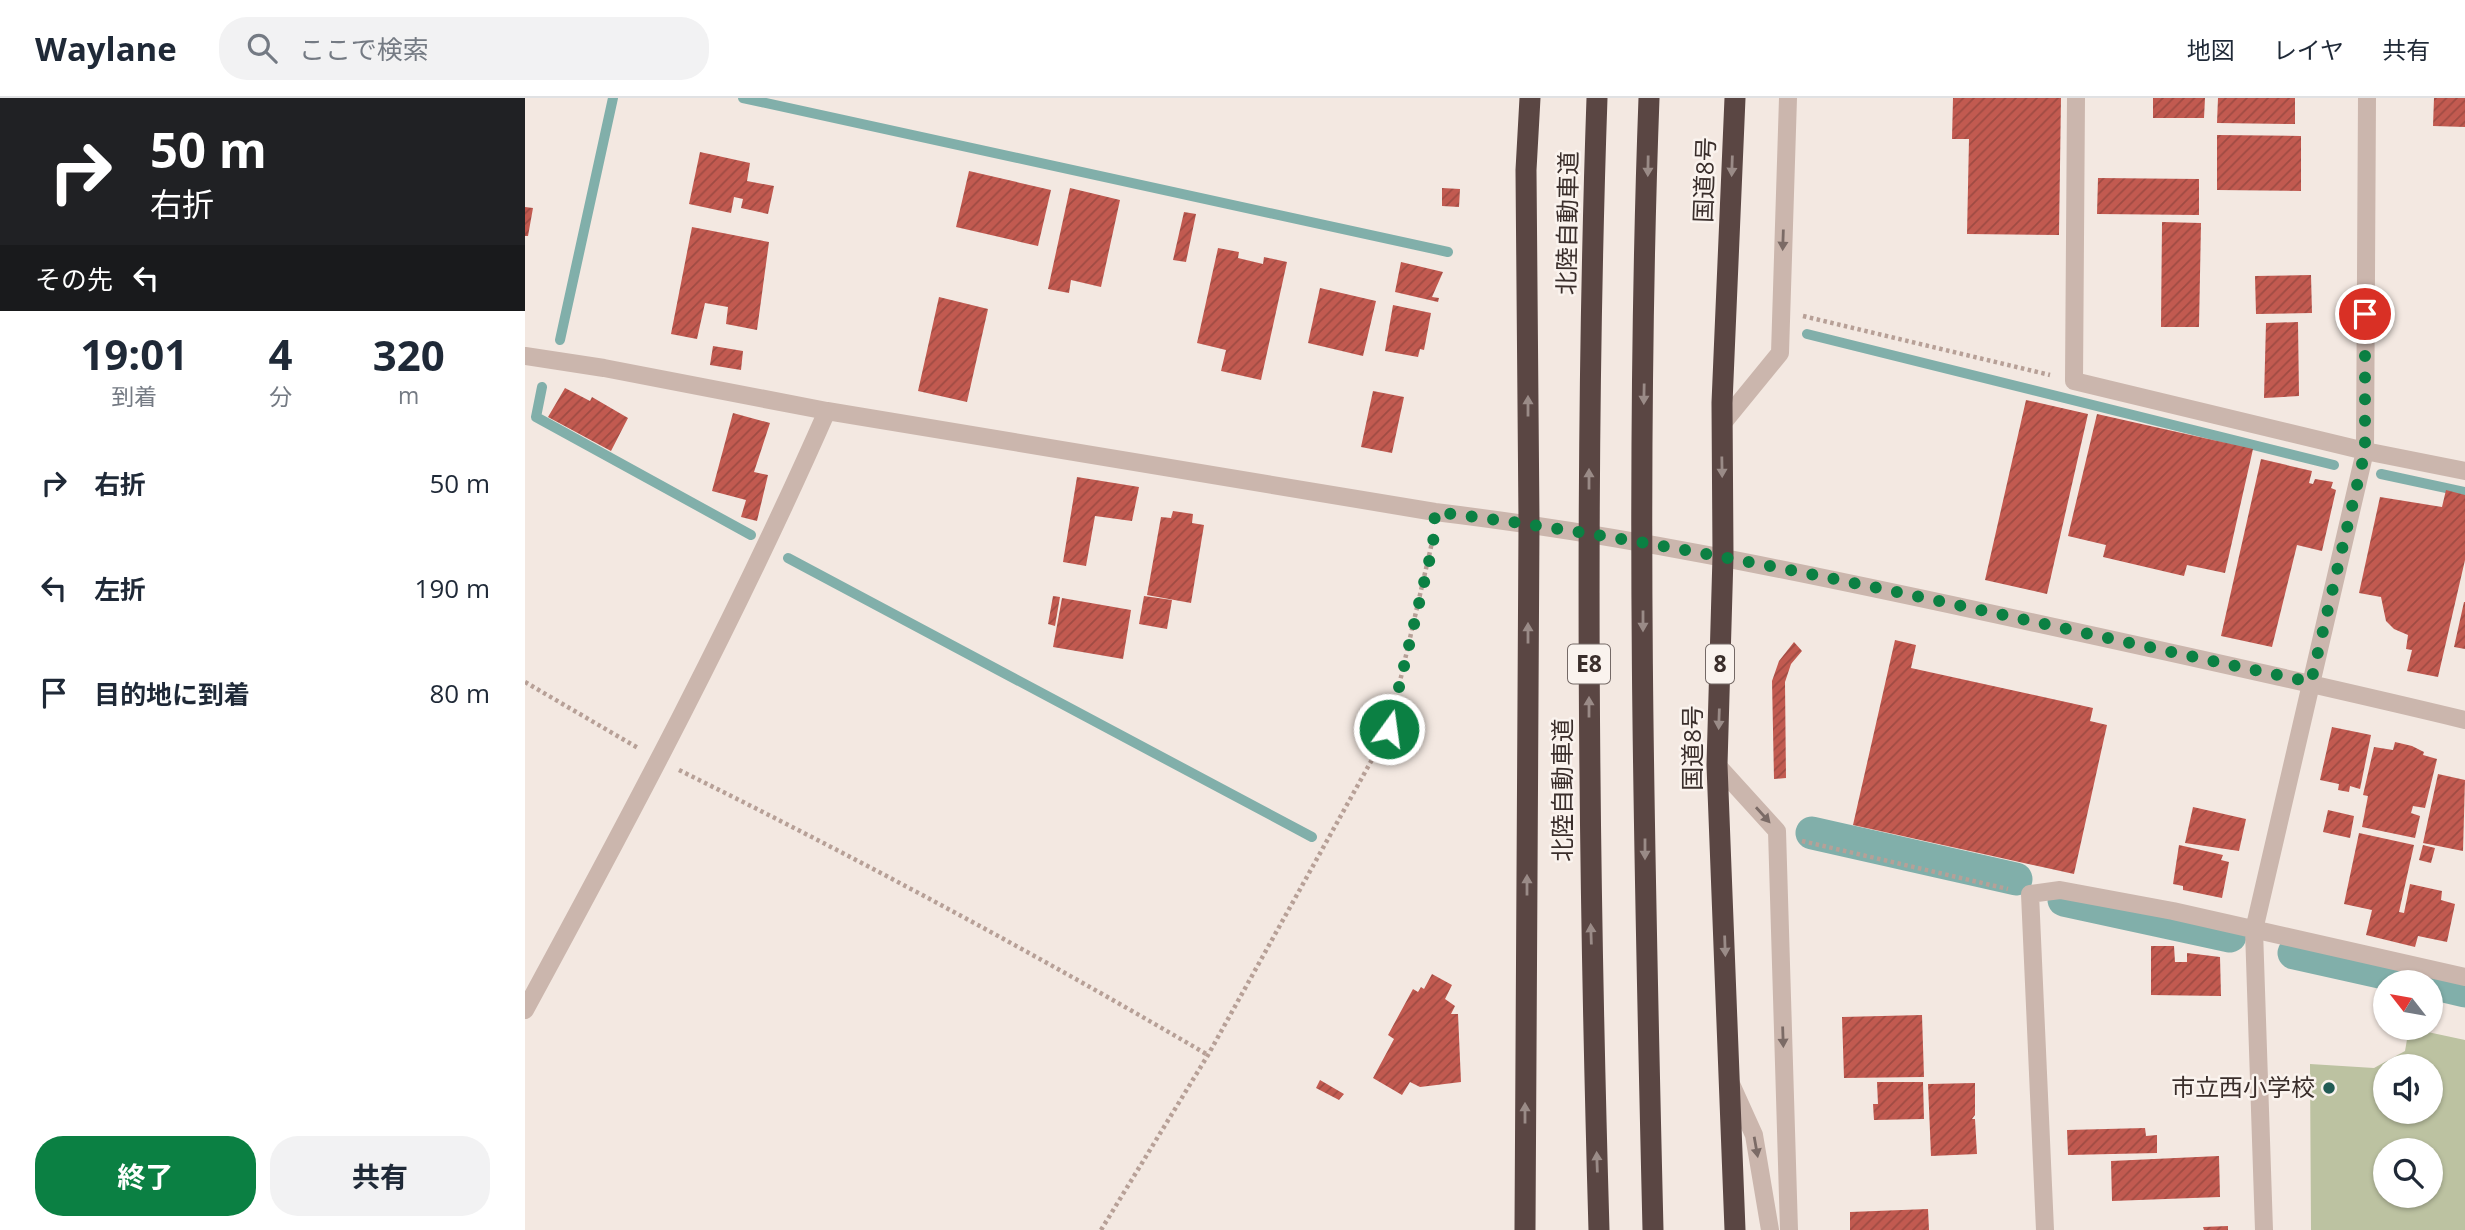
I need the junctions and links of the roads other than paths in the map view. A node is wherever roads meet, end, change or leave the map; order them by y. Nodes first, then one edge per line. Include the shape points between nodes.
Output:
1 (1530, 98) edge
2 (1597, 98) edge
3 (1649, 98) edge
4 (1735, 98) edge
5 (1788, 98) edge
6 (2076, 98) edge
7 (2367, 98) edge
8 (525, 356) edge
9 (827, 411) junction
10 (1722, 424) junction
11 (2365, 451) junction
12 (2465, 471) edge
13 (1529, 523) junction
14 (1723, 556) junction
15 (2311, 682) junction
16 (2465, 720) edge
17 (1717, 765) junction
18 (2254, 930) junction
19 (2465, 976) edge
20 (525, 1010) edge
21 (1731, 1084) junction
22 (1525, 1230) edge
23 (1599, 1230) edge
24 (1653, 1230) edge
25 (1735, 1230) edge
26 (1770, 1230) edge
27 (1789, 1230) edge
28 (2045, 1230) edge
29 (2264, 1230) edge

13 -> 1 highway via 1526,170
23 -> 2 highway, 北陸自動車道 / E8, bridge via 1589,892 1589,466
3 -> 24 highway, E8, bridge via 1642,472
4 -> 10 highway, 国道8号 / 8
5 -> 10 street via 1780,354
6 - 11 street via 2074,381
7 - 11 street
8 - 9 street
9 - 13 street via 1435,512
9 - 20 street via 774,532 660,761
10 -> 14 highway, 国道8号 / 8
11 - 12 street
11 - 15 street
13 - 14 street
22 -> 13 highway
14 - 15 street
14 -> 17 highway, 国道8号 / 8
15 - 16 street
15 - 18 street
17 -> 21 highway, 国道8号 / 8
17 -> 27 street via 1777,831
18 - 19 street
18 - 28 street via 2060,890 2029,894
18 - 29 street
21 - 25 highway, 国道8号 / 8
21 -> 26 street via 1754,1135

